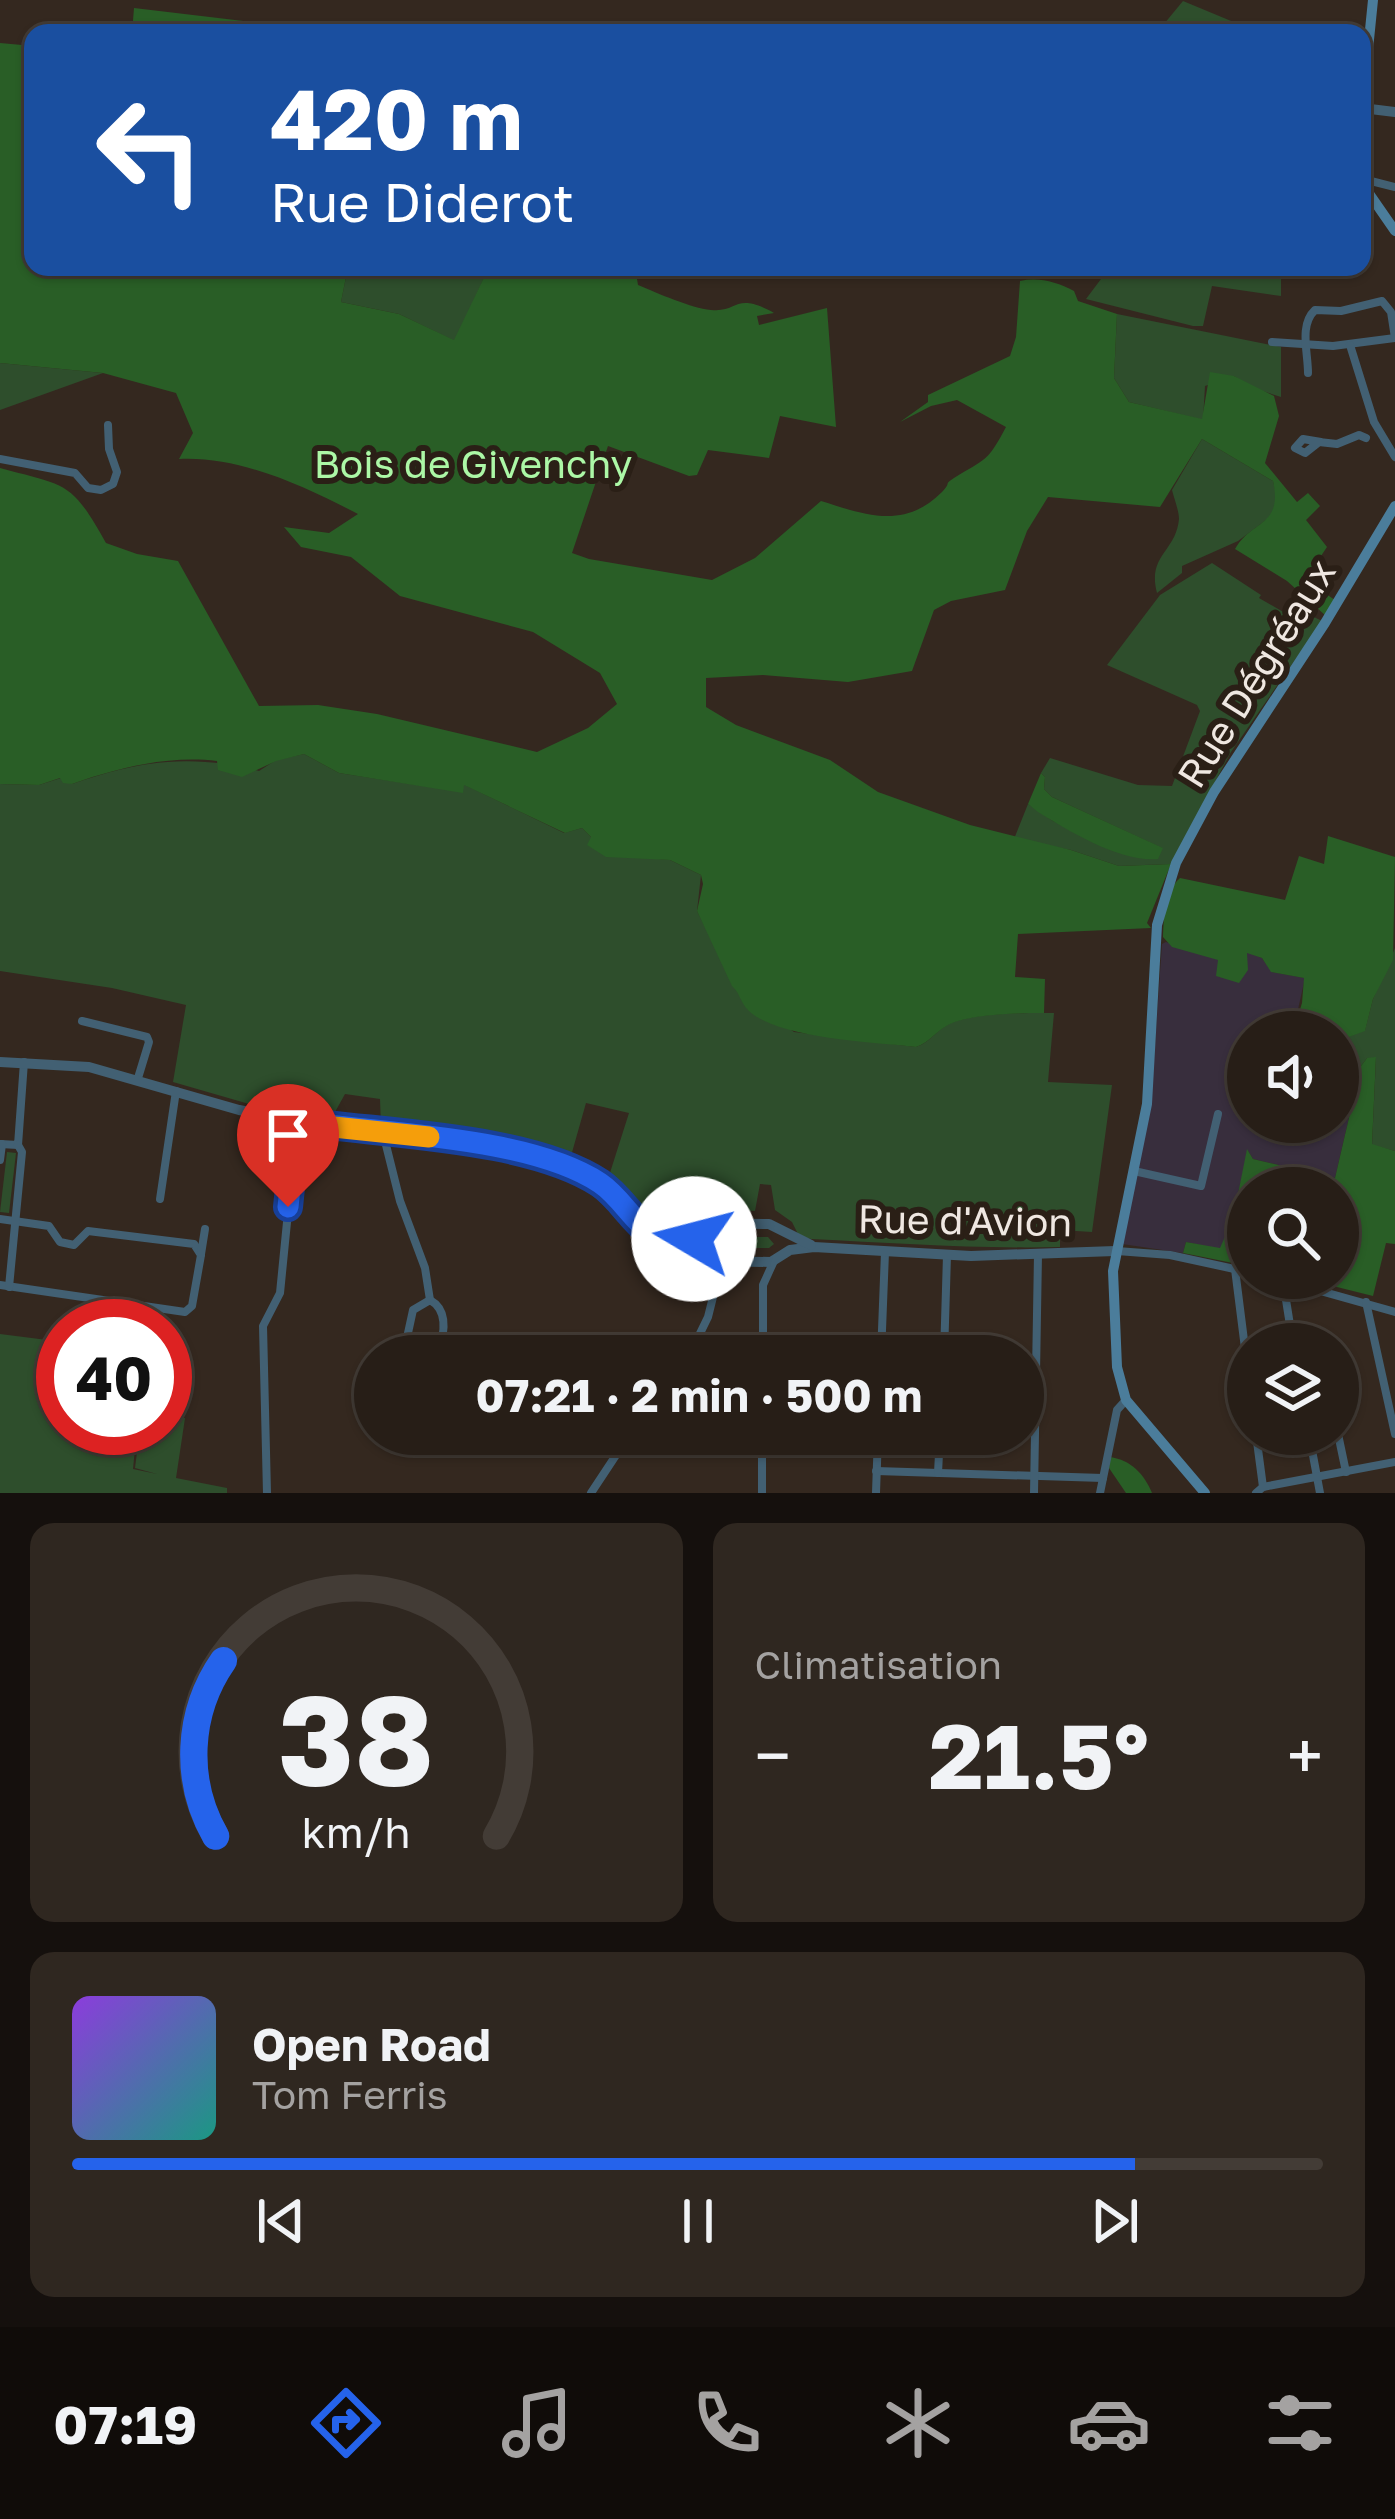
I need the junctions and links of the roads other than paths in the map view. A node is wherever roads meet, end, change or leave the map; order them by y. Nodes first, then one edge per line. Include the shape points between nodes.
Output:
1 (1371, 191) edge
2 (1395, 232) edge
3 (1395, 338) edge
4 (1272, 343) dead end
5 (1307, 345) junction
6 (1350, 345) junction
7 (1308, 373) dead end
8 (108, 425) dead end
9 (1366, 438) dead end
10 (1321, 442) dead end
11 (1395, 457) edge
12 (0, 459) edge
13 (1395, 506) edge
14 (82, 1021) dead end
15 (0, 1062) edge
16 (24, 1062) junction
17 (138, 1078) junction
18 (176, 1091) junction
19 (1218, 1114) dead end
20 (297, 1121) junction
21 (383, 1133) junction
22 (1, 1144) edge
23 (18, 1145) junction
24 (0, 1160) edge
25 (1134, 1171) junction
26 (160, 1199) dead end
27 (0, 1220) edge
28 (16, 1222) junction
29 (205, 1229) dead end
30 (697, 1231) junction
31 (785, 1234) junction
32 (665, 1239) junction
33 (814, 1246) junction
34 (1115, 1251) junction
35 (885, 1252) junction
36 (1038, 1254) junction
37 (201, 1255) junction
38 (700, 1256) junction
39 (947, 1256) junction
40 (780, 1257) junction
41 (730, 1261) junction
42 (746, 1262) junction
43 (1227, 1267) edge
44 (763, 1285) junction
45 (4, 1286) edge
46 (713, 1292) junction
47 (1355, 1299) edge
48 (430, 1300) junction
49 (1366, 1302) junction
50 (1395, 1312) edge
51 (408, 1335) edge
52 (442, 1335) edge
53 (699, 1335) edge
54 (763, 1335) edge
55 (882, 1335) edge
56 (945, 1335) edge
57 (1126, 1400) junction
58 (1395, 1434) edge
59 (616, 1455) edge
60 (762, 1455) edge
61 (877, 1455) edge
62 (939, 1455) edge
63 (1257, 1455) edge
64 (1313, 1455) edge
65 (1342, 1455) edge
66 (1395, 1462) edge
67 (876, 1471) junction
68 (1346, 1472) junction
69 (938, 1473) junction
70 (1035, 1476) junction
71 (1103, 1478) junction
72 (1317, 1478) junction
73 (1259, 1490) edge
74 (268, 1493) edge
75 (591, 1493) edge
76 (761, 1493) edge
77 (876, 1493) edge
78 (1034, 1493) edge
79 (1100, 1493) edge
80 (1205, 1493) edge
81 (1320, 1493) edge

1 - 2 main road
3 - 5 street via 1389,307 1378,300 1312,312
3 - 6 street
4 - 5 street
5 - 6 street
5 - 7 street
6 - 11 street via 1374,422
8 - 12 street via 116,478 101,490 75,473
9 - 10 street
13 - 25 main road, Rue Dégréaux via 1232,760 1171,875 1157,925 1147,1104
14 - 17 street via 147,1037
15 - 16 street, Rue d'Avion
16 - 17 street, Rue d'Avion
16 - 23 street
17 - 18 street, Rue d'Avion
18 - 20 street, Rue d'Avion
18 - 26 street
19 - 25 street via 1201,1186
20 - 21 street, Rue d'Avion
20 - 74 street via 280,1293 263,1326
21 - 32 street, Rue d'Avion via 454,1139 552,1163 599,1182 644,1229
21 - 48 street
22 - 23 street
22 - 24 street
23 - 28 street
25 - 34 main road, Rue Dégréaux
27 - 28 street
28 - 37 street via 49,1226 74,1246 88,1231 194,1244
28 - 45 street
29 - 37 street
30 - 31 street, Rue d'Avion via 708,1223 769,1223
30 - 32 street, Rue d'Avion
30 - 38 street
31 - 33 street, Rue d'Avion
31 - 40 street
32 - 38 street, Rue d'Avion
33 - 35 street, Rue d'Avion
33 - 40 street, Rue d'Avion
34 - 36 street, Rue d'Avion
34 - 43 street
34 - 57 main road, Rue Dégréaux via 1114,1329
35 - 39 street, Rue d'Avion
35 - 55 street
36 - 39 street, Rue d'Avion
36 - 70 street
37 - 45 street via 184,1312
38 - 41 street, Rue d'Avion
38 - 46 street
39 - 56 street
40 - 42 street, Rue d'Avion
40 - 44 street
41 - 42 street, Rue d'Avion
41 - 46 street
42 - 44 street
44 - 54 street
46 - 53 street
47 - 49 street
48 - 51 street via 413,1310
48 - 52 street via 440,1307
49 - 50 street
49 - 58 street
57 - 71 street
57 - 80 main road
59 - 75 street
60 - 76 street
61 - 67 street
62 - 69 street
63 - 73 street
64 - 72 street
65 - 68 street
66 - 68 street
67 - 69 street
67 - 77 street
68 - 72 street
69 - 70 street
70 - 71 street
70 - 78 street
71 - 79 street
72 - 73 street
72 - 81 street

